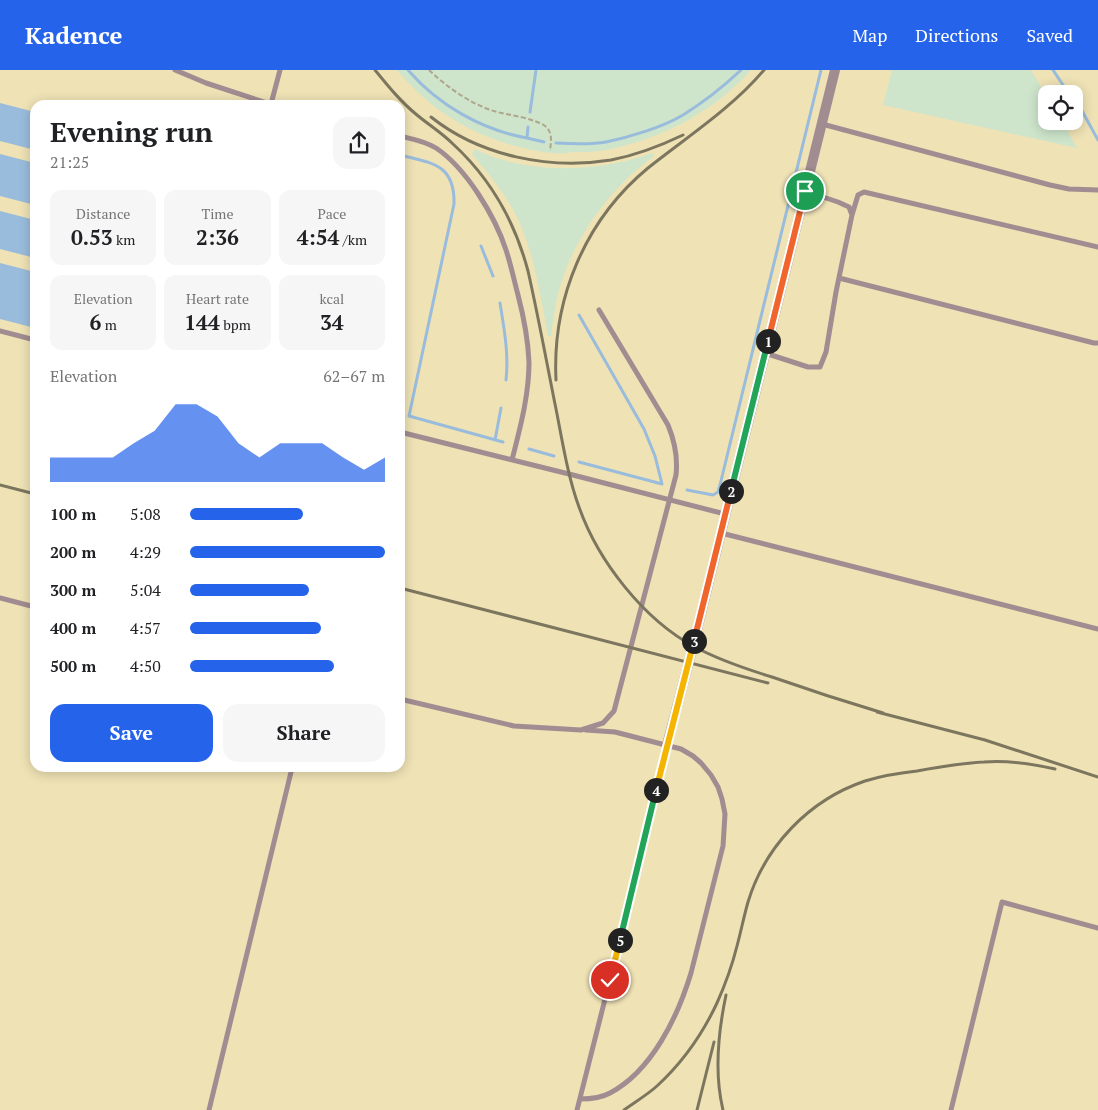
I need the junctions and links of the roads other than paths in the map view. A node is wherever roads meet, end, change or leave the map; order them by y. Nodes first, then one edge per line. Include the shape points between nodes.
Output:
1 (175, 70) edge
2 (280, 70) edge
3 (835, 70) edge
4 (257, 100) edge
5 (273, 100) edge
6 (821, 124) junction
7 (405, 137) edge
8 (1098, 190) edge
9 (805, 191) junction
10 (852, 215) junction
11 (1098, 247) edge
12 (839, 278) junction
13 (600, 310) dead end
14 (0, 332) edge
15 (30, 339) edge
16 (1098, 343) edge
17 (765, 353) junction
18 (405, 433) edge
19 (512, 460) junction
20 (670, 500) junction
21 (725, 514) junction
22 (720, 533) junction
23 (0, 598) edge
24 (30, 606) edge
25 (1098, 629) edge
26 (405, 700) edge
27 (581, 730) junction
28 (667, 745) junction
29 (291, 772) edge
30 (1098, 928) edge
31 (580, 1099) junction
32 (209, 1110) edge
33 (577, 1110) edge
34 (951, 1110) edge

1 - 4 lane
2 - 5 lane
3 - 6 street
6 - 8 lane via 1069,190
6 - 9 street
7 - 19 lane via 427,143 462,172 489,212 506,250 527,331 528,348 526,395
9 - 10 lane via 838,202
9 - 17 street
10 - 11 lane via 858,195 864,192
10 - 12 lane
12 - 16 lane
12 - 17 lane via 826,352 820,367 808,367
13 - 20 lane via 673,436 678,464
14 - 15 lane
17 - 21 street
18 - 19 lane
19 - 20 lane
20 - 21 lane
20 - 27 lane via 614,711 603,723
21 - 22 street
22 - 25 lane
22 - 28 street
23 - 24 lane
26 - 27 lane via 514,726
27 - 28 lane via 615,732
28 - 31 lane
28 - 31 lane via 681,749 702,763 718,787 725,814 723,846 685,992 652,1056 609,1094
29 - 32 lane
30 - 34 lane via 1002,902
31 - 33 lane

